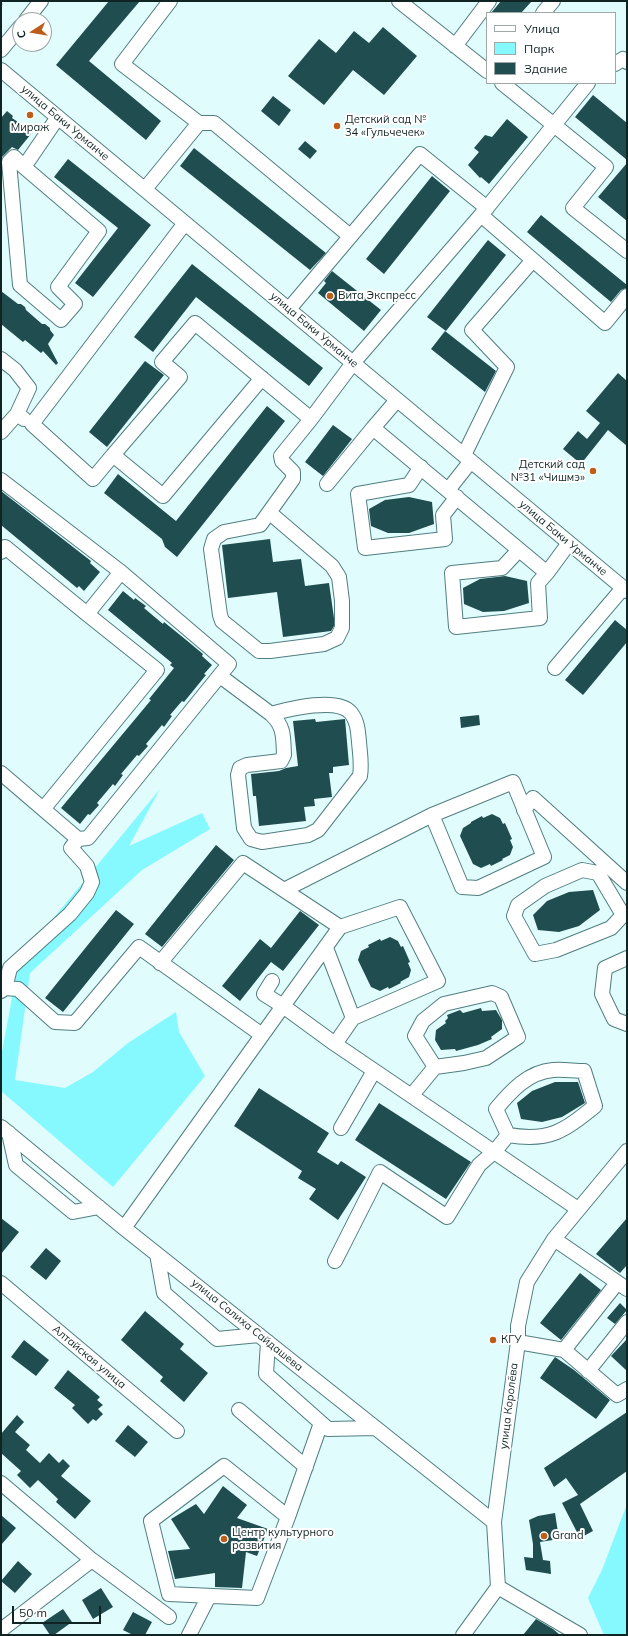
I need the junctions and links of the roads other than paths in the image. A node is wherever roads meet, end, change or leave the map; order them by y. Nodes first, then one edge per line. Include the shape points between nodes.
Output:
1 (41, 1) edge
2 (170, 1) edge
3 (399, 1) edge
4 (489, 1) edge
5 (554, 1) edge
6 (32, 12) edge
7 (544, 12) edge
8 (12, 37) edge
9 (455, 46) junction
10 (1, 50) edge
11 (1, 70) edge
12 (486, 70) edge
13 (503, 84) edge
14 (587, 84) edge
15 (58, 117) junction
16 (199, 123) junction
17 (553, 125) junction
18 (24, 167) junction
19 (145, 189) junction
20 (484, 211) junction
21 (185, 223) junction
22 (350, 236) junction
23 (627, 251) edge
24 (533, 260) junction
25 (627, 296) edge
26 (289, 309) junction
27 (1, 359) edge
28 (353, 363) junction
29 (262, 378) junction
30 (397, 400) junction
31 (16, 414) junction
32 (310, 419) junction
33 (32, 424) junction
34 (373, 428) junction
35 (1, 432) edge
36 (114, 455) junction
37 (467, 458) junction
38 (421, 468) junction
39 (1, 480) edge
40 (327, 484) dead end
41 (452, 494) junction
42 (270, 513) junction
43 (569, 543) junction
44 (519, 550) junction
45 (1, 552) edge
46 (121, 572) junction
47 (547, 573) junction
48 (625, 589) edge
49 (87, 614) junction
50 (555, 668) dead end
51 (220, 676) junction
52 (271, 714) junction
53 (1, 773) edge
54 (44, 808) junction
55 (524, 810) junction
56 (432, 815) junction
57 (78, 838) junction
58 (603, 869) junction
59 (627, 883) edge
60 (284, 890) junction
61 (340, 927) junction
62 (326, 948) junction
63 (627, 958) edge
64 (160, 963) junction
65 (272, 981) dead end
66 (3, 989) edge
67 (283, 1006) junction
68 (353, 1018) junction
69 (627, 1024) edge
70 (262, 1035) junction
71 (335, 1044) junction
72 (435, 1067) junction
73 (374, 1071) junction
74 (412, 1095) junction
75 (341, 1128) dead end
76 (5, 1130) edge
77 (508, 1135) junction
78 (495, 1151) junction
79 (627, 1151) edge
80 (99, 1207) junction
81 (578, 1209) junction
82 (124, 1228) junction
83 (554, 1239) junction
84 (157, 1254) junction
85 (335, 1261) dead end
86 (1, 1283) edge
87 (622, 1286) edge
88 (627, 1322) edge
89 (263, 1338) junction
90 (518, 1342) junction
91 (564, 1350) junction
92 (588, 1371) junction
93 (627, 1389) edge
94 (239, 1410) dead end
95 (321, 1423) junction
96 (376, 1428) junction
97 (177, 1430) dead end
98 (306, 1467) junction
99 (1, 1483) edge
100 (288, 1517) junction
101 (494, 1522) junction
102 (92, 1560) junction
103 (498, 1587) junction
104 (209, 1596) junction
105 (169, 1617) dead end
106 (1, 1630) edge
107 (189, 1635) edge
108 (463, 1635) edge
109 (580, 1635) edge

1 - 6 street
2 - 16 street via 122,64
3 - 9 street
4 - 9 street
5 - 7 street
8 - 10 street
9 - 12 street
11 - 15 street, улица Баки Урманче
13 - 17 street
14 - 17 street
15 - 18 street
15 - 19 street, улица Баки Урманче
16 - 19 street
16 - 22 street via 214,123
17 - 20 street
17 - 23 street via 606,167 573,208
18 - 18 street via 99,231 58,287 75,304 61,320 20,285 9,162 14,156
19 - 21 street, улица Баки Урманче
20 - 22 street via 420,154
20 - 24 street
20 - 28 street
21 - 26 street, улица Баки Урманче
21 - 33 street
22 - 26 street
24 - 25 street via 605,323
24 - 37 street via 472,330 507,367
26 - 28 street, улица Баки Урманче
27 - 31 street via 15,370 29,388
28 - 30 street, улица Баки Урманче
28 - 32 street
29 - 32 street
29 - 36 street via 163,496
29 - 36 street via 195,323 162,362 180,377
30 - 34 street
30 - 37 street, улица Баки Урманче
31 - 33 street
31 - 35 street
32 - 42 street via 281,456 282,461 293,472 293,479
33 - 36 street via 92,479
34 - 38 street
34 - 40 street
37 - 41 street
37 - 43 street, улица Баки Урманче
38 - 41 street
38 - 41 street via 409,484 358,494 365,548 445,539 443,515
39 - 46 street
41 - 44 street
42 - 42 street via 332,566 339,577 342,628 337,638 324,644 270,652 259,650 222,621 210,549 214,539 224,532 260,525
43 - 47 street
43 - 48 street, улица Баки Урманче
44 - 47 street
44 - 47 street via 502,568 452,573 456,627 540,618 538,583
45 - 49 street via 5,547
46 - 49 street
46 - 51 street via 230,664
48 - 50 street
49 - 54 street via 157,670
51 - 52 street
51 - 57 street via 88,838
52 - 52 street via 282,728 284,755 281,761 247,765 240,768 238,775 244,828 251,839 262,842 308,835 318,830 360,776 362,766 358,724 351,712 344,707 332,704 287,709
53 - 54 street
54 - 57 street
55 - 56 street via 513,782
55 - 56 street via 544,857 478,888 462,888
55 - 58 street via 533,798
56 - 60 street
57 - 66 street via 71,848 87,866 92,882 88,893 70,914 10,968
58 - 58 street via 582,870 545,886 518,905 514,916 535,954 556,950 611,928 623,915
58 - 59 street
60 - 61 street
60 - 64 street via 243,863
61 - 62 street
61 - 68 street via 400,907 438,981
62 - 67 street
62 - 68 street
63 - 69 street via 605,968 602,994 614,1019
64 - 66 street via 139,947 75,1023 55,1022 18,989
64 - 70 street
65 - 67 street via 264,994
67 - 70 street
67 - 71 street
68 - 71 street
70 - 82 street
71 - 73 street
72 - 72 street via 415,1036 423,1021 444,1004 492,993 501,997 518,1037 486,1058
72 - 74 street
73 - 74 street
73 - 75 street
74 - 78 street
76 - 80 street, улица Салиха Сайдашева
76 - 80 street via 16,1165 73,1212
77 - 77 street via 496,1109 515,1089 531,1076 552,1070 584,1071 596,1106 571,1126 551,1135 527,1138
77 - 78 street
78 - 81 street
78 - 85 street via 479,1165 447,1217 380,1172
79 - 81 street, улица Королёва
80 - 82 street, улица Салиха Сайдашева
81 - 83 street, улица Королёва
82 - 84 street, улица Салиха Сайдашева
83 - 87 street
83 - 90 street, улица Королёва via 528,1282 518,1326
84 - 89 street, улица Салиха Сайдашева
84 - 89 street via 164,1293 217,1339
86 - 97 street, Алтайская улица
87 - 91 street
88 - 92 street
89 - 95 street via 266,1374
89 - 96 street, улица Салиха Сайдашева
90 - 91 street
90 - 101 street, улица Королёва
91 - 92 street
92 - 93 street via 617,1395
94 - 98 street
95 - 96 street via 328,1429
95 - 98 street
96 - 101 street, улица Салиха Сайдашева
98 - 100 street
99 - 102 street
100 - 104 street via 257,1598
100 - 104 street via 224,1466 151,1521 169,1594
101 - 103 street, улица Королёва
102 - 105 street
102 - 106 street
103 - 108 street
103 - 109 street
104 - 107 street

